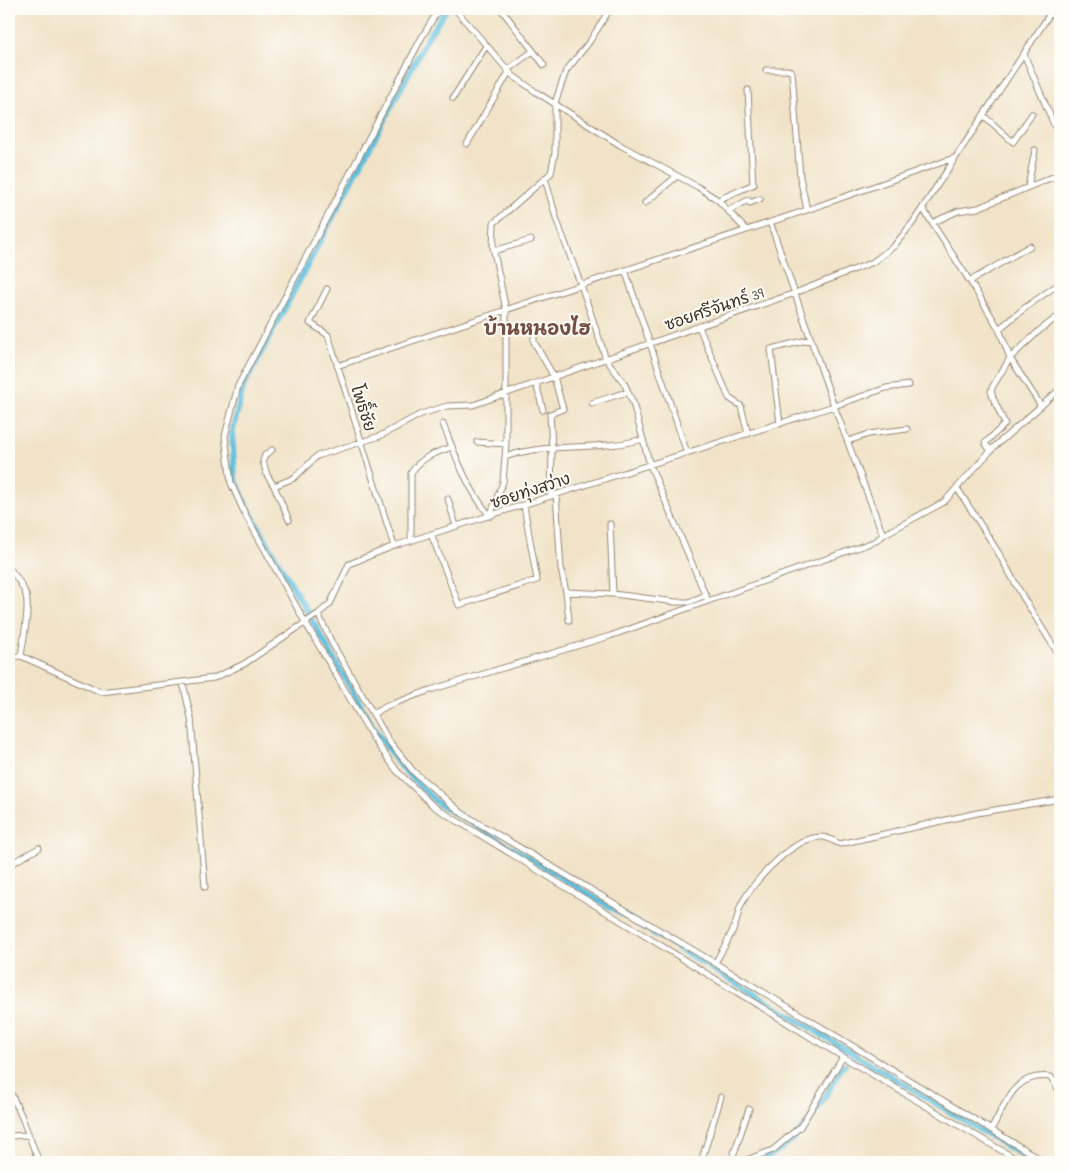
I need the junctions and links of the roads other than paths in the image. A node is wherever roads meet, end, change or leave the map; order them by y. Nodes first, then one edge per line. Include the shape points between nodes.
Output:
1 (439, 9) edge
2 (454, 9) edge
3 (501, 9) edge
4 (610, 9) edge
5 (1053, 9) edge
6 (486, 46) junction
7 (534, 51) junction
8 (1024, 54) junction
9 (544, 65) dead end
10 (766, 70) dead end
11 (508, 71) junction
12 (748, 90) dead end
13 (453, 98) dead end
14 (555, 103) junction
15 (983, 114) junction
16 (1032, 114) dead end
17 (1055, 128) dead end
18 (467, 144) dead end
19 (1035, 150) dead end
20 (954, 158) junction
21 (1060, 174) edge
22 (677, 176) junction
23 (545, 178) junction
24 (1028, 187) junction
25 (760, 199) dead end
26 (718, 200) junction
27 (645, 203) dead end
28 (923, 209) junction
29 (807, 210) junction
30 (728, 211) junction
31 (770, 222) junction
32 (932, 223) junction
33 (746, 230) junction
34 (531, 240) dead end
35 (1030, 246) dead end
36 (494, 251) junction
37 (625, 270) junction
38 (970, 281) junction
39 (1060, 283) edge
40 (581, 285) junction
41 (328, 289) dead end
42 (795, 293) junction
43 (506, 310) junction
44 (1060, 315) edge
45 (699, 327) junction
46 (999, 329) junction
47 (534, 330) dead end
48 (811, 339) junction
49 (650, 344) junction
50 (1010, 358) junction
51 (606, 359) junction
52 (337, 366) junction
53 (554, 377) junction
54 (536, 383) junction
55 (909, 385) dead end
56 (1060, 389) edge
57 (627, 392) junction
58 (505, 394) junction
59 (592, 403) dead end
60 (834, 406) junction
61 (1041, 406) junction
62 (543, 410) dead end
63 (443, 424) dead end
64 (780, 424) junction
65 (907, 429) dead end
66 (748, 434) junction
67 (643, 439) junction
68 (361, 441) junction
69 (477, 442) dead end
70 (848, 442) junction
71 (506, 444) junction
72 (452, 447) junction
73 (552, 447) junction
74 (272, 450) dead end
75 (991, 451) junction
76 (687, 453) junction
77 (505, 457) junction
78 (650, 465) junction
79 (274, 486) junction
80 (957, 488) junction
81 (554, 495) junction
82 (448, 499) dead end
83 (524, 506) junction
84 (490, 516) junction
85 (289, 520) dead end
86 (610, 524) dead end
87 (456, 526) junction
88 (431, 534) junction
89 (883, 535) junction
90 (411, 541) junction
91 (394, 546) junction
92 (9, 568) edge
93 (566, 592) junction
94 (613, 594) junction
95 (706, 595) junction
96 (708, 601) junction
97 (316, 615) junction
98 (569, 620) dead end
99 (306, 621) junction
100 (22, 656) junction
101 (9, 657) edge
102 (1060, 657) edge
103 (184, 683) junction
104 (373, 714) junction
105 (1060, 799) edge
106 (39, 848) dead end
107 (9, 865) edge
108 (205, 887) dead end
109 (715, 963) junction
110 (843, 1057) junction
111 (9, 1089) edge
112 (1060, 1092) edge
113 (721, 1097) dead end
114 (749, 1109) dead end
115 (991, 1130) junction
116 (28, 1135) junction
117 (9, 1136) edge
118 (39, 1162) edge
119 (701, 1162) edge
120 (731, 1162) edge
121 (741, 1162) edge
122 (1021, 1162) edge
123 (1045, 1162) edge

1 - 99 street via 238,386 225,436 231,483
2 - 6 street
3 - 7 street
4 - 14 street via 566,71
5 - 8 street, ซอยศรีจันทร์ 39
6 - 11 street
6 - 13 street
7 - 9 street
7 - 11 street
8 - 15 street, ซอยศรีจันทร์ 39
8 - 17 street
10 - 29 street via 792,72 800,177
11 - 14 street
11 - 18 street
12 - 26 street via 754,184
14 - 22 street via 620,145
14 - 23 street via 555,153 551,173
15 - 16 street via 1013,142
15 - 20 street, ซอยศรีจันทร์ 39
19 - 24 street
20 - 28 street, ซอยศรีจันทร์ 39
20 - 29 street
21 - 24 street
22 - 26 street
22 - 27 street
23 - 36 street via 494,223
23 - 40 street
24 - 32 street
25 - 30 street via 750,203 748,200
26 - 30 street
28 - 32 street
28 - 42 street, ซอยศรีจันทร์ 39 via 894,246 873,262
29 - 31 street
30 - 33 street
31 - 33 street
31 - 42 street
32 - 38 street
33 - 37 street
34 - 36 street
35 - 38 street
36 - 43 street
37 - 40 street
37 - 49 street
38 - 46 street
39 - 46 street
40 - 43 street
40 - 51 street
41 - 52 street, โพธิ์ชัย via 310,323 328,335
42 - 45 street, ซอยศรีจันทร์ 39
42 - 48 street
43 - 52 street
43 - 58 street
44 - 50 street
45 - 49 street, ซอยศรีจันทร์ 39
45 - 66 street via 729,398 741,406
46 - 50 street
47 - 53 street via 534,342
48 - 60 street
48 - 64 street via 771,349
49 - 51 street, ซอยศรีจันทร์ 39
49 - 76 street
50 - 61 street
50 - 75 street via 991,391 1005,424 986,443
51 - 53 street, ซอยศรีจันทร์ 39
51 - 57 street
52 - 68 street, โพธิ์ชัย
53 - 54 street, ซอยศรีจันทร์ 39
53 - 73 street via 563,409 550,414
54 - 58 street, ซอยศรีจันทร์ 39
54 - 62 street
55 - 60 street, ซอยทุ่งสว่าง via 886,388
56 - 61 street
57 - 59 street
57 - 67 street
58 - 68 street, ซอยศรีจันทร์ 39 via 473,405 447,406 421,414 380,436
58 - 71 street
60 - 64 street, ซอยทุ่งสว่าง
60 - 70 street
61 - 75 street
63 - 72 street
64 - 66 street, ซอยทุ่งสว่าง
65 - 70 street via 869,434
66 - 76 street, ซอยทุ่งสว่าง
67 - 73 street via 592,447
67 - 78 street
68 - 79 street, ซอยศรีจันทร์ 39 via 317,456 294,478
68 - 91 street, โพธิ์ชัย
69 - 71 street
70 - 89 street
71 - 77 street
72 - 84 street via 469,486
72 - 90 street via 428,455 417,463 411,473
73 - 77 street
73 - 81 street
74 - 79 street via 263,461
75 - 80 street
76 - 78 street, ซอยทุ่งสว่าง
77 - 84 street via 503,482
78 - 81 street, ซอยทุ่งสว่าง
78 - 95 street
79 - 85 street
80 - 89 street via 944,502
80 - 102 street
81 - 83 street, ซอยทุ่งสว่าง
81 - 93 street
82 - 87 street
83 - 84 street, ซอยทุ่งสว่าง
83 - 88 street via 537,580 459,605
84 - 87 street, ซอยทุ่งสว่าง
86 - 94 street
87 - 88 street, ซอยทุ่งสว่าง
88 - 90 street, ซอยทุ่งสว่าง
89 - 96 street
90 - 91 street, ซอยทุ่งสว่าง
91 - 97 street, ซอยทุ่งสว่าง via 349,564 330,604
92 - 100 street via 20,581 26,597
93 - 94 street
93 - 98 street
94 - 95 street via 676,602 689,602
95 - 96 street
96 - 104 street via 610,636 430,690
97 - 99 street, ซอยทุ่งสว่าง
97 - 104 street
99 - 103 street, ซอยทุ่งสว่าง via 244,664 214,678
99 - 110 street via 373,738 397,771 433,806
100 - 101 street
100 - 103 street, ซอยทุ่งสว่าง via 101,692
103 - 108 street via 191,718
104 - 109 street via 389,741 414,772 463,814
105 - 109 street via 977,813 840,844 823,837 811,839 773,863 754,884 738,910 736,925
106 - 107 street
109 - 115 street
110 - 121 street via 800,1127 773,1150
110 - 122 street
111 - 116 street
112 - 115 street via 1052,1077 1018,1084 1008,1096
113 - 119 street
114 - 120 street
115 - 123 street
116 - 117 street
116 - 118 street

